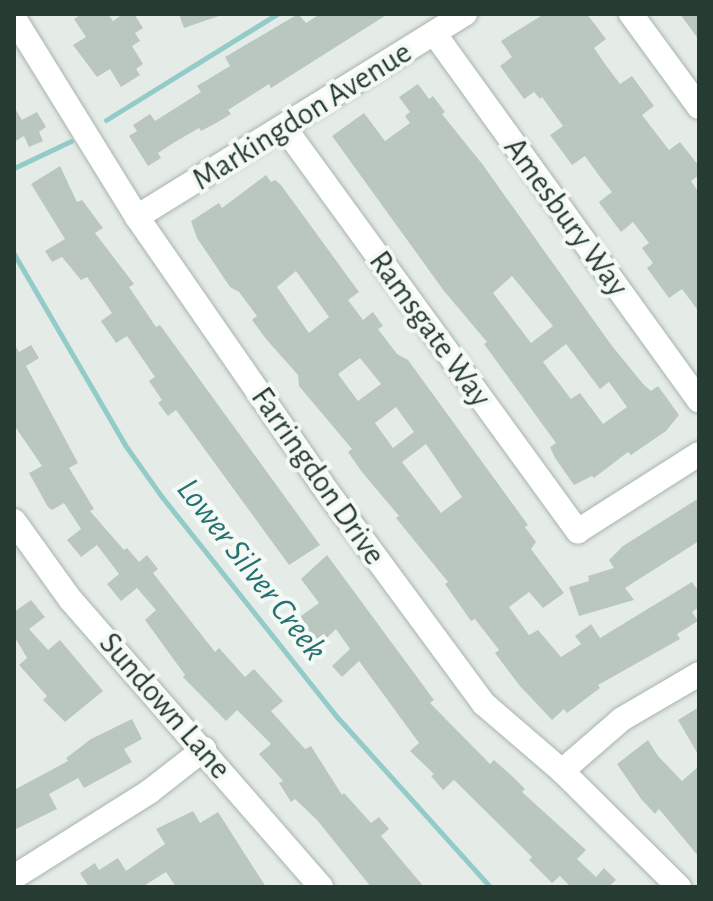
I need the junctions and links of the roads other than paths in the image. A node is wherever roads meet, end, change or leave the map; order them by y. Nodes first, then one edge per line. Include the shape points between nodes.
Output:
1 (465, 14) edge
2 (631, 14) edge
3 (14, 18) edge
4 (434, 33) junction
5 (699, 107) edge
6 (284, 127) junction
7 (137, 217) junction
8 (699, 400) edge
9 (699, 454) edge
10 (14, 521) edge
11 (699, 674) edge
12 (204, 749) junction
13 (562, 771) junction
14 (14, 877) edge
15 (321, 887) edge
16 (679, 887) edge

1 - 4 street, Markingdon Avenue
2 - 5 street
3 - 7 street, Farringdon Drive
4 - 6 street, Markingdon Avenue
4 - 8 street, Amesbury Way
6 - 7 street, Markingdon Avenue
6 - 9 street, Ramsgate Way via 578,531
7 - 13 street, Farringdon Drive via 321,483 484,704
10 - 12 street, Sundown Lane via 70,599
11 - 13 street via 622,719
12 - 14 street via 149,792
12 - 15 street, Sundown Lane
13 - 16 street, Farringdon Drive

